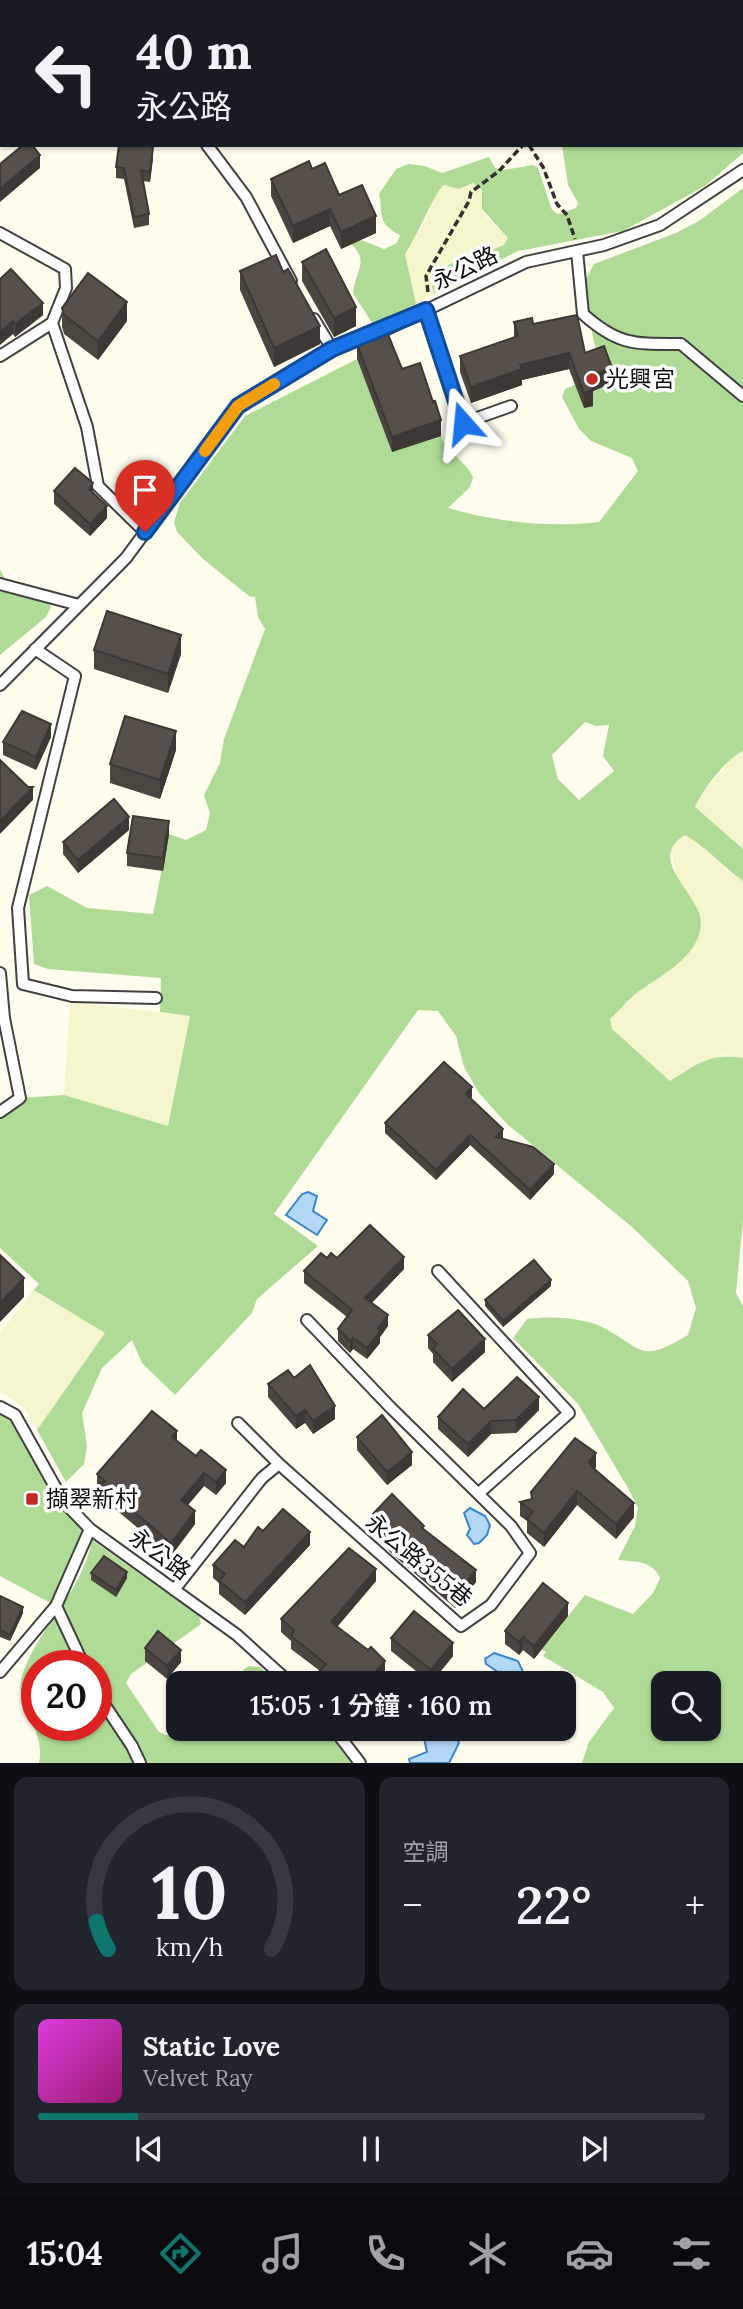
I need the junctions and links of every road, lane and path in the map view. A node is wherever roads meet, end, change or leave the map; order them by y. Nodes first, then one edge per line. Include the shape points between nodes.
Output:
1 (212, 147) edge
2 (521, 147) edge
3 (530, 147) edge
4 (743, 170) edge
5 (0, 233) edge
6 (575, 238) dead end
7 (577, 251) junction
8 (426, 276) dead end
9 (297, 290) edge
10 (426, 310) junction
11 (311, 314) edge
12 (52, 323) junction
13 (332, 349) junction
14 (0, 356) edge
15 (743, 396) edge
16 (511, 406) dead end
17 (145, 532) junction
18 (0, 584) edge
19 (79, 605) junction
20 (35, 649) junction
21 (0, 685) edge
22 (0, 973) edge
23 (156, 998) dead end
24 (0, 1112) edge
25 (438, 1271) dead end
26 (307, 1320) dead end
27 (0, 1408) edge
28 (238, 1423) dead end
29 (279, 1464) junction
30 (479, 1493) junction
31 (90, 1529) junction
32 (174, 1590) junction
33 (56, 1606) junction
34 (76, 1650) edge
35 (277, 1671) edge
36 (0, 1672) edge
37 (112, 1716) edge
38 (343, 1741) edge
39 (140, 1763) edge
40 (360, 1763) edge

1 - 9 lane via 246,197
2 - 8 path via 471,192
3 - 6 path
4 - 7 lane, 永公路 via 660,225
5 - 12 lane via 65,269 66,288
7 - 10 lane, 永公路 via 526,262
7 - 15 lane via 583,314 604,333 634,344 681,344
10 - 13 lane, 永公路
10 - 16 lane via 463,423
11 - 13 lane
12 - 14 lane
12 - 17 lane via 87,427 98,486
13 - 17 lane, 永公路 via 238,406
17 - 19 lane, 永公路
18 - 19 lane
19 - 20 lane, 永公路
20 - 21 lane, 永公路
20 - 23 lane via 75,676 18,908 23,984 72,996
22 - 24 lane via 20,1098
25 - 30 lane via 569,1413
26 - 30 lane, 永公路355巷
27 - 31 lane, 永公路 via 15,1415 63,1501
28 - 29 lane, 永公路355巷
29 - 30 lane, 永公路355巷 via 461,1626 491,1605 530,1553
29 - 32 lane via 262,1478
31 - 32 lane, 永公路
31 - 33 lane
32 - 35 lane, 永公路 via 237,1635
33 - 34 lane
33 - 36 lane
37 - 39 lane
38 - 40 lane

